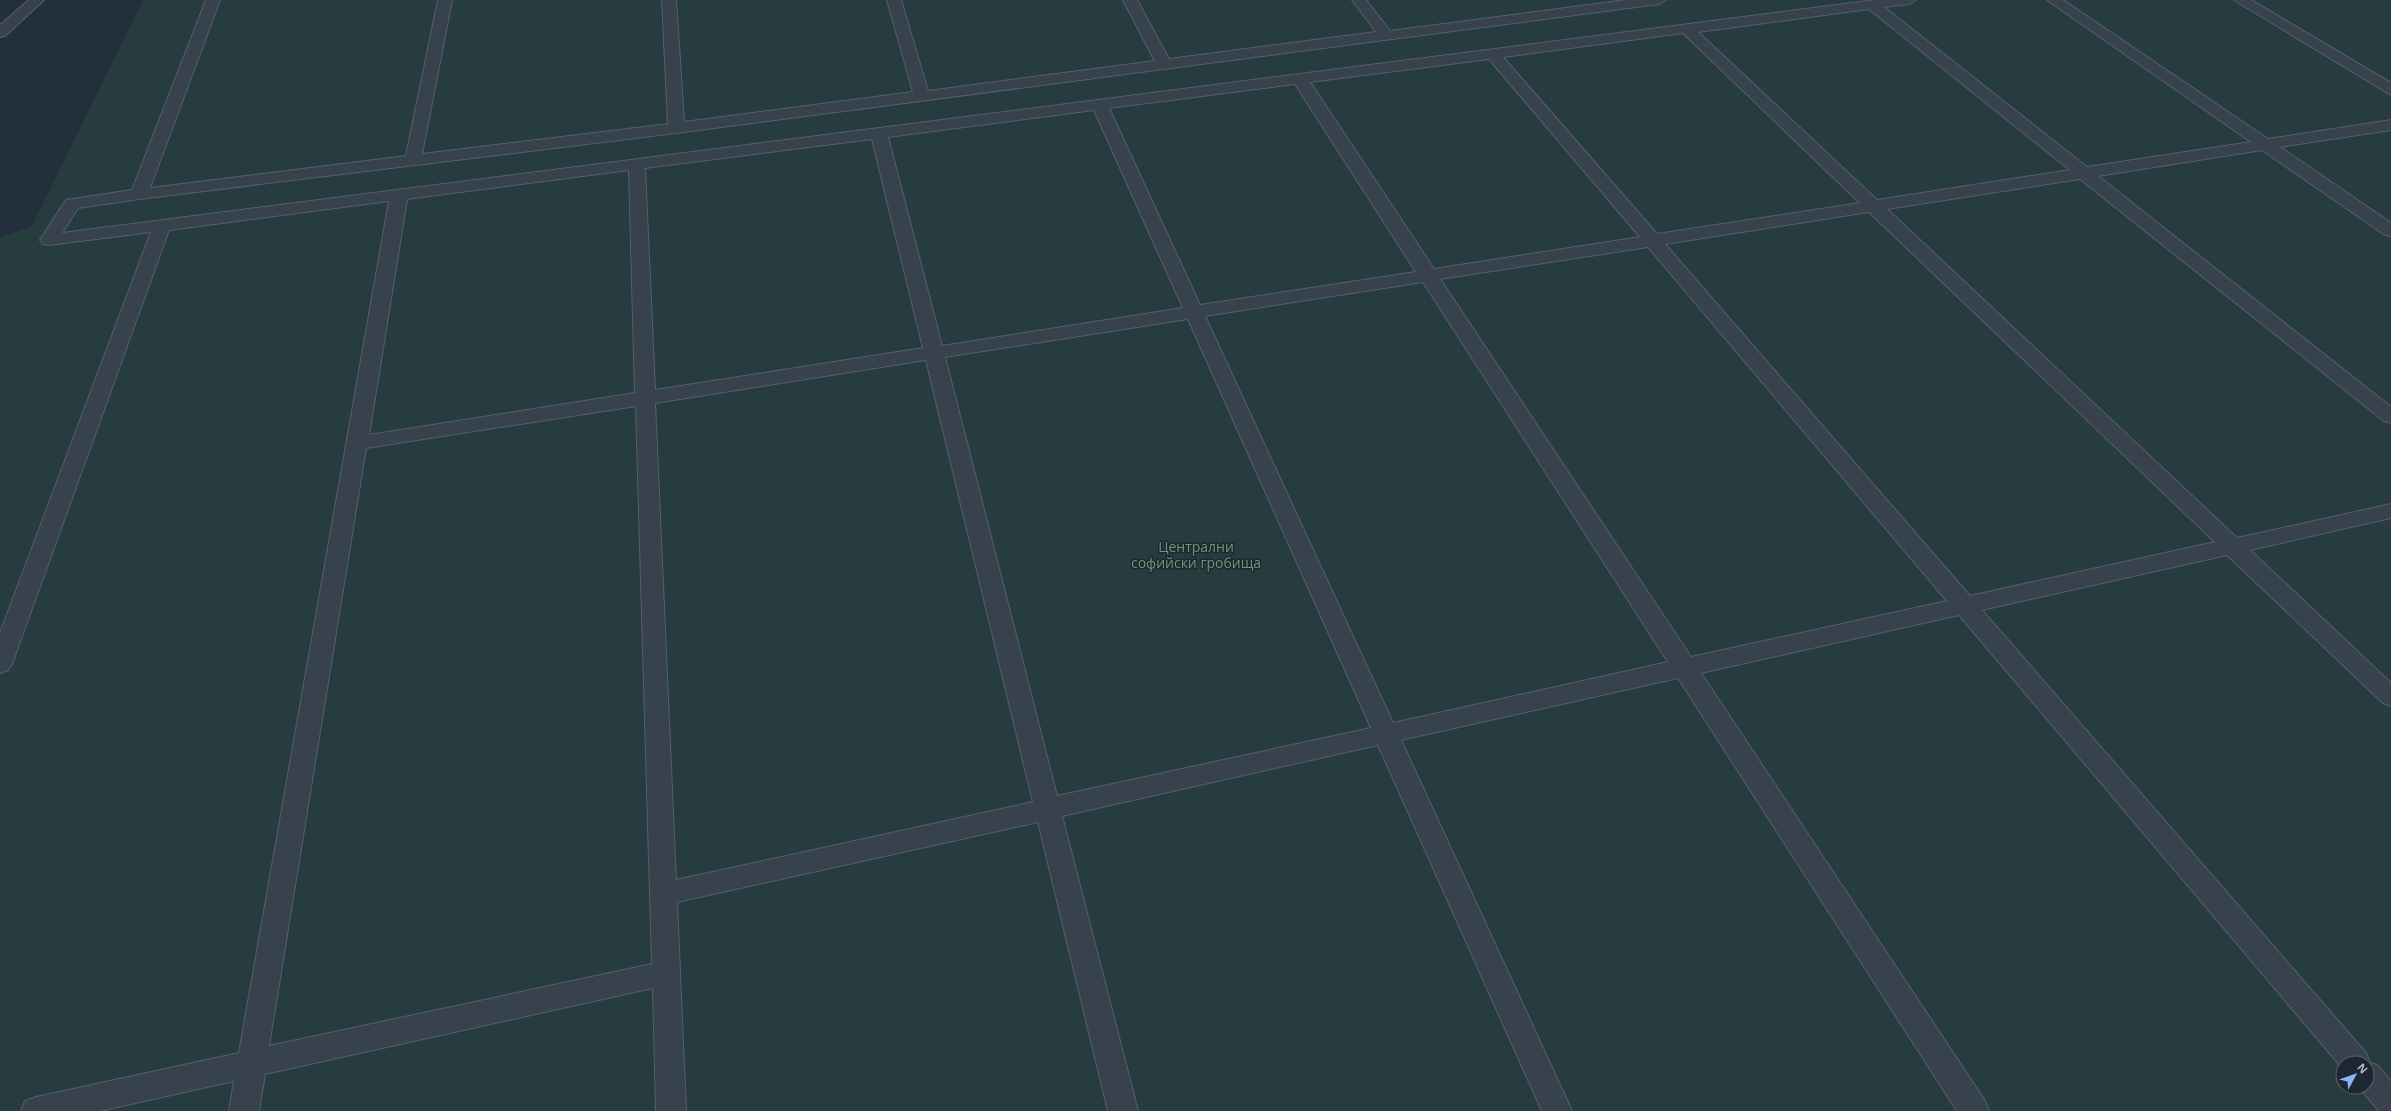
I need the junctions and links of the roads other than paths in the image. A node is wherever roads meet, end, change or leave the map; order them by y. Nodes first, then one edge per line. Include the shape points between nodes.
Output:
1 (37, 0) edge
2 (213, 0) edge
3 (445, 0) edge
4 (669, 0) edge
5 (894, 0) edge
6 (1130, 0) edge
7 (1359, 0) edge
8 (1659, 0) edge
9 (1909, 0) edge
10 (2054, 0) edge
11 (2241, 0) edge
12 (1595, 4) edge
13 (1872, 5) junction
14 (1688, 28) junction
15 (0, 33) edge
16 (1386, 35) junction
17 (1493, 54) junction
18 (1164, 64) junction
19 (1300, 79) junction
20 (2391, 90) edge
21 (922, 96) junction
22 (1100, 105) junction
23 (2391, 125) edge
24 (676, 128) junction
25 (879, 133) junction
26 (2265, 145) junction
27 (413, 160) junction
28 (637, 164) junction
29 (2084, 173) junction
30 (139, 194) junction
31 (399, 195) junction
32 (1874, 206) junction
33 (162, 226) junction
34 (2391, 231) edge
35 (1653, 240) junction
36 (1428, 275) junction
37 (1195, 312) junction
38 (934, 353) junction
39 (646, 398) junction
40 (2391, 417) edge
41 (357, 443) junction
42 (2391, 511) edge
43 (2232, 546) junction
44 (1965, 606) junction
45 (0, 664) edge
46 (1685, 668) junction
47 (2391, 697) edge
48 (1386, 734) junction
49 (1048, 809) junction
50 (664, 894) junction
51 (666, 973) junction
52 (2349, 1055) edge
53 (252, 1064) junction
54 (2375, 1084) edge
55 (2391, 1103) edge
56 (36, 1111) edge
57 (244, 1111) edge
58 (671, 1111) edge
59 (1123, 1111) edge
60 (1558, 1111) edge
61 (1974, 1111) edge

1 - 15 lane
2 - 30 lane
3 - 27 lane
4 - 24 lane
5 - 21 lane
6 - 18 lane
7 - 16 lane
8 - 12 lane
9 - 13 lane
10 - 26 lane
11 - 20 lane
12 - 16 lane
13 - 14 lane
13 - 29 lane
14 - 17 lane
14 - 32 lane
16 - 18 lane
17 - 19 lane
17 - 35 lane
18 - 21 lane
19 - 22 lane
19 - 36 lane
21 - 24 lane
22 - 25 lane
22 - 37 lane
23 - 26 lane
24 - 27 lane
25 - 28 lane
25 - 38 lane
26 - 29 lane
26 - 34 lane
27 - 30 lane
28 - 31 lane
28 - 39 lane
29 - 32 lane
29 - 40 lane
30 - 33 lane via 72,204 49,240
31 - 33 lane
31 - 41 lane
32 - 35 lane
32 - 43 lane
33 - 45 lane
35 - 36 lane
35 - 44 lane
36 - 37 lane
36 - 46 lane
37 - 38 lane
37 - 48 lane
38 - 39 lane
38 - 49 lane
39 - 41 lane
39 - 50 lane
41 - 53 lane
42 - 43 lane
43 - 44 lane
43 - 47 lane
44 - 46 lane
44 - 52 lane
46 - 48 lane
46 - 61 lane
48 - 49 lane
48 - 60 lane
49 - 50 lane
49 - 59 lane
50 - 51 lane
51 - 53 lane
51 - 58 lane
53 - 56 lane
53 - 57 lane
54 - 55 lane

